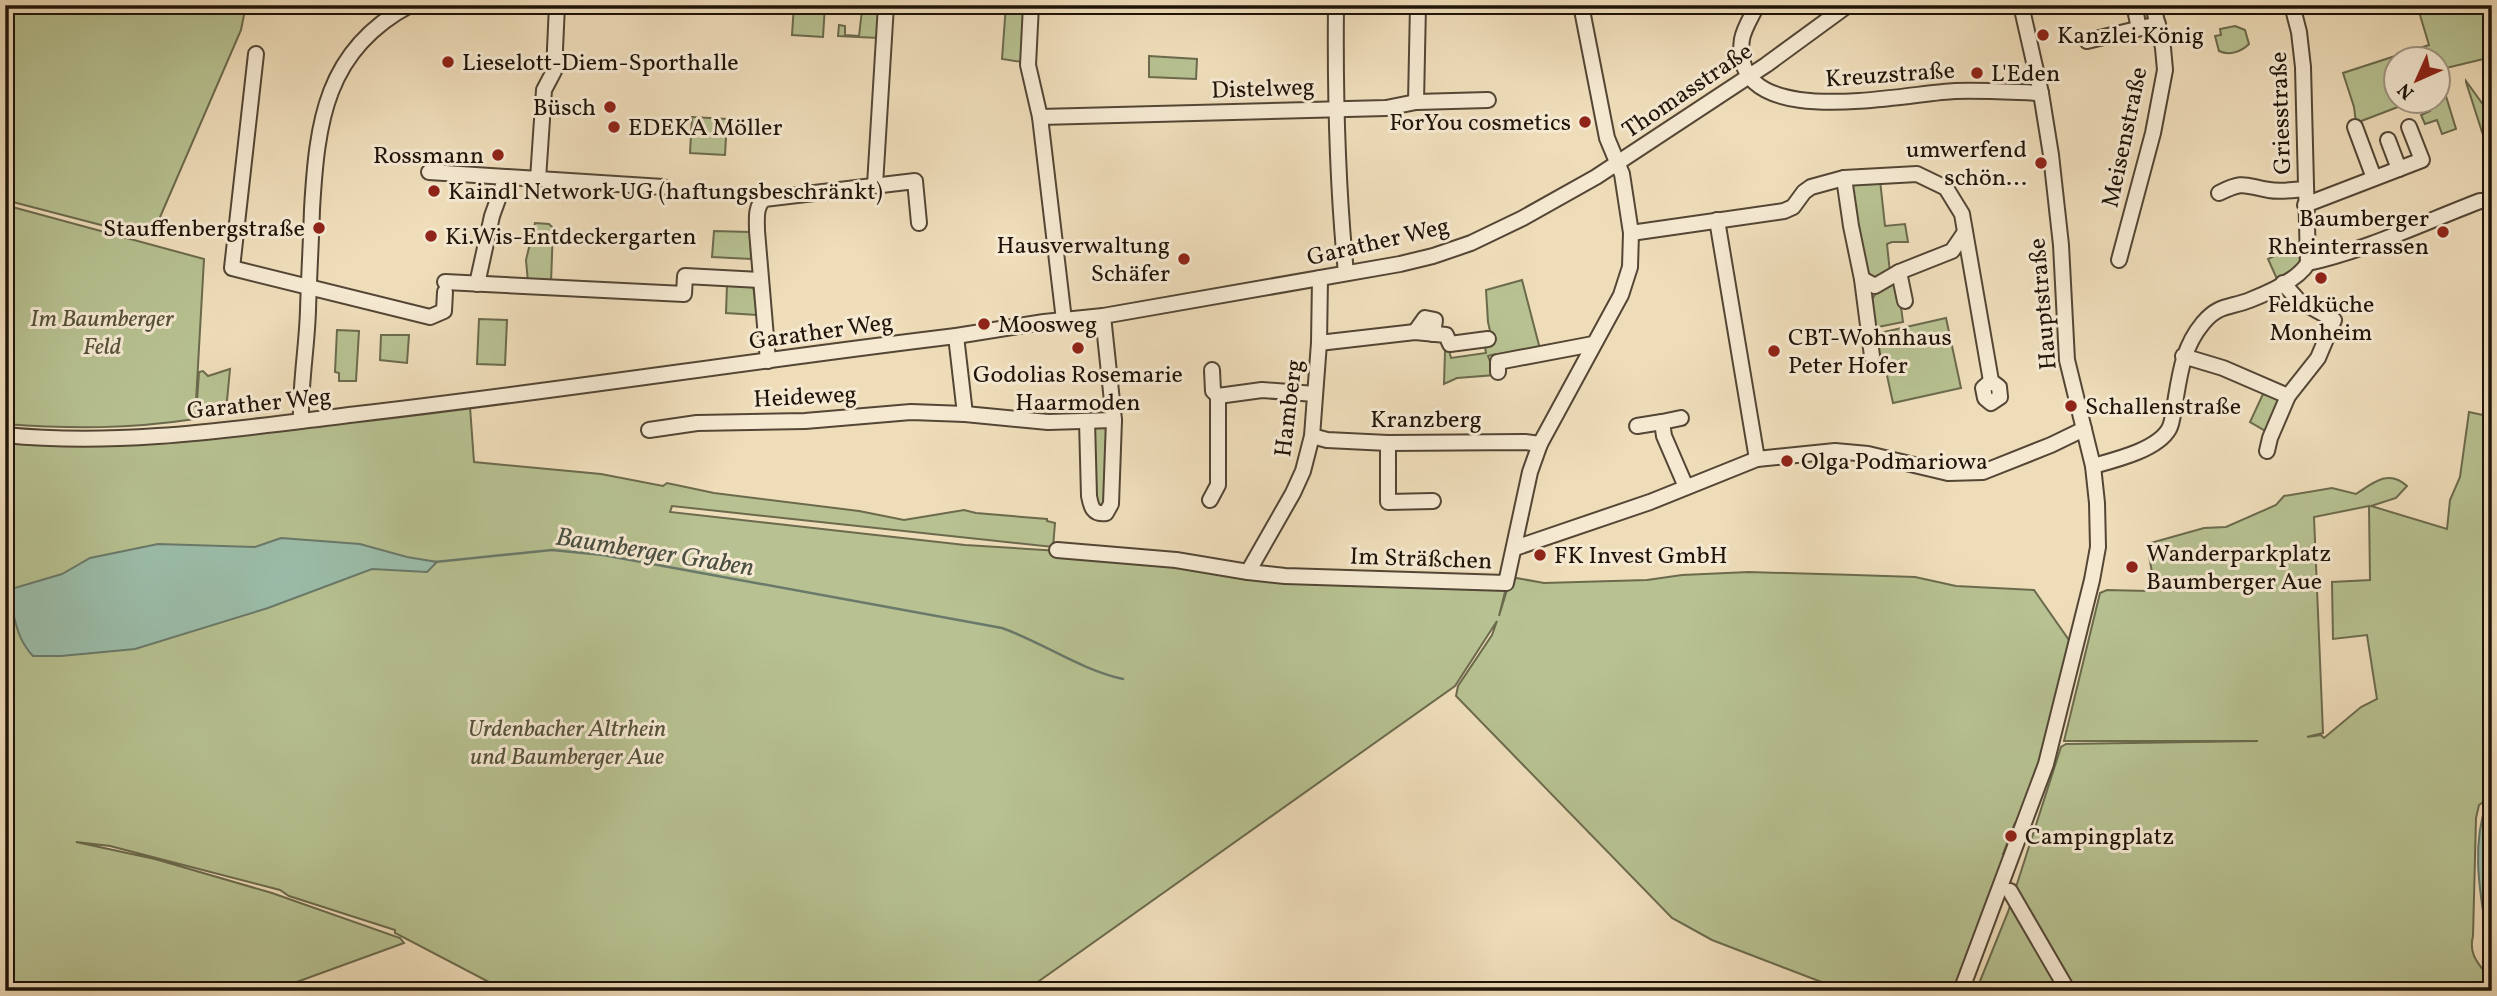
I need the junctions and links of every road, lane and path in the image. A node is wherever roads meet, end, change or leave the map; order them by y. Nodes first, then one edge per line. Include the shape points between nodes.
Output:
1 (410, 5) edge
2 (557, 5) edge
3 (886, 5) edge
4 (1031, 5) edge
5 (1336, 5) edge
6 (1418, 5) edge
7 (1581, 5) edge
8 (1757, 5) edge
9 (1848, 5) edge
10 (2021, 5) edge
11 (2134, 5) edge
12 (2153, 5) edge
13 (2292, 5) edge
14 (2158, 24) junction
15 (2139, 28) junction
16 (2087, 41) dead end
17 (256, 54) dead end
18 (1750, 76) junction
19 (2041, 93) junction
20 (1488, 100) dead end
21 (1416, 102) junction
22 (1335, 109) junction
23 (1040, 117) junction
24 (2354, 127) dead end
25 (2409, 127) dead end
26 (2388, 140) dead end
27 (1618, 163) junction
28 (2399, 169) junction
29 (429, 172) dead end
30 (506, 177) junction
31 (1844, 178) junction
32 (2374, 178) junction
33 (538, 179) junction
34 (875, 185) junction
35 (663, 187) dead end
36 (2305, 189) junction
37 (2219, 193) dead end
38 (2487, 201) dead end
39 (2305, 205) junction
40 (1717, 220) junction
41 (919, 223) dead end
42 (1965, 232) junction
43 (1630, 233) junction
44 (1952, 251) junction
45 (1969, 255) junction
46 (2119, 260) dead end
47 (2308, 263) junction
48 (1899, 272) junction
49 (1346, 274) junction
50 (1320, 278) junction
51 (760, 280) junction
52 (1868, 283) junction
53 (2284, 283) junction
54 (477, 284) junction
55 (308, 287) junction
56 (1905, 301) dead end
57 (1103, 316) junction
58 (1064, 320) junction
59 (956, 336) junction
60 (1488, 339) dead end
61 (1319, 343) junction
62 (1593, 344) junction
63 (1872, 356) dead end
64 (2183, 356) junction
65 (768, 361) junction
66 (1212, 370) dead end
67 (1498, 372) dead end
68 (1991, 381) dead end
69 (1315, 394) junction
70 (1218, 396) junction
71 (2288, 396) junction
72 (965, 414) junction
73 (1681, 418) dead end
74 (1114, 420) junction
75 (301, 421) junction
76 (1087, 421) junction
77 (1661, 422) junction
78 (1637, 426) dead end
79 (2084, 429) junction
80 (649, 430) dead end
81 (5, 435) edge
82 (1312, 436) junction
83 (1388, 443) junction
84 (1540, 444) junction
85 (2267, 451) dead end
86 (1757, 459) junction
87 (2093, 466) junction
88 (1686, 487) junction
89 (1210, 500) dead end
90 (1433, 501) dead end
91 (1520, 521) junction
92 (1541, 538) junction
93 (1515, 548) junction
94 (1057, 550) dead end
95 (1248, 572) junction
96 (2007, 885) junction
97 (1961, 991) edge
98 (2068, 991) edge

1 - 55 street via 376,28 356,49 324,105 316,151
2 - 33 street via 554,71 544,90
3 - 34 street
4 - 23 street via 1028,65
5 - 22 street
6 - 21 street
7 - 27 street, Im Sträßchen via 1607,138
8 - 18 street via 1742,36 1741,54
9 - 18 street, Thomasstraße
10 - 19 street, Hauptstraße
11 - 15 street
12 - 14 street, Meisenstraße
13 - 36 street, Griesstraße via 2303,67
14 - 15 street, Meisenstraße
14 - 46 street, Meisenstraße via 2165,70
15 - 16 street, Meisenstraße
17 - 55 street via 232,268
18 - 19 street, Kreuzstraße via 1770,94 1823,102 1955,91
18 - 27 street, Thomasstraße
19 - 79 street, Hauptstraße via 2060,234 2067,360
20 - 21 street, Distelweg
21 - 22 street, Distelweg
22 - 23 street, Distelweg
22 - 49 street
23 - 58 street
24 - 32 street
25 - 28 street via 2421,160
26 - 28 street
27 - 43 street, Im Sträßchen
27 - 49 street, Garather Weg via 1471,243 1414,261
28 - 32 street
29 - 30 street
30 - 33 street
30 - 54 street
31 - 40 street via 1811,187 1789,210
31 - 42 street via 1917,174 1931,180 1946,188 1955,201
31 - 52 street via 1851,226
32 - 39 street
33 - 35 street
34 - 41 street via 915,181
34 - 51 street via 764,199 757,214
36 - 37 street via 2271,191 2250,184
36 - 39 street, Griesstraße
38 - 47 street
39 - 47 street, Griesstraße
40 - 43 street
40 - 86 street
42 - 44 street
42 - 45 street
43 - 62 street, Im Sträßchen via 1630,267 1621,295
44 - 45 street
44 - 48 street
45 - 68 street
47 - 53 street
48 - 52 street
48 - 56 street
49 - 50 street, Garather Weg
50 - 57 street, Garather Weg
50 - 61 street, Hamberg
51 - 54 street via 685,276 684,294
51 - 65 street
52 - 63 street via 1865,302
53 - 64 street via 2215,311
53 - 71 street via 2298,300 2334,320 2318,358
54 - 55 street via 445,287 444,311 430,317
55 - 75 street
57 - 58 street, Garather Weg
57 - 74 street
58 - 59 street, Garather Weg
59 - 65 street, Garather Weg
59 - 72 street
60 - 61 street via 1450,344 1446,335 1415,332
61 - 69 street, Hamberg
62 - 67 street via 1498,362
62 - 84 street, Im Sträßchen
64 - 71 street
64 - 87 street via 2170,428 2141,450
65 - 75 street, Garather Weg
66 - 70 street via 1213,391
69 - 70 street via 1262,390
69 - 82 street, Hamberg
70 - 89 street via 1218,485
71 - 85 street
72 - 76 street, Heideweg via 1022,421
72 - 80 street, Heideweg via 911,412 792,422 706,422
73 - 77 street
74 - 76 street, Heideweg
74 - 76 street via 1111,504 1100,514 1091,506
75 - 81 street, Garather Weg via 134,439
77 - 78 street
77 - 88 street
79 - 86 street via 1983,472 1948,473 1835,450
79 - 87 street, Hauptstraße
82 - 83 street, Kranzberg
82 - 95 street, Hamberg via 1293,493
83 - 84 street, Kranzberg
83 - 90 street via 1388,502
84 - 91 street, Im Sträßchen
86 - 88 street
87 - 96 street, Hauptstraße via 2099,530 2092,580 2046,764
88 - 92 street
91 - 92 street
91 - 93 street, Im Sträßchen
92 - 93 street
93 - 95 street, Im Sträßchen via 1506,583
94 - 95 street, Im Sträßchen via 1176,560
96 - 97 street, Hauptstraße
96 - 98 street

